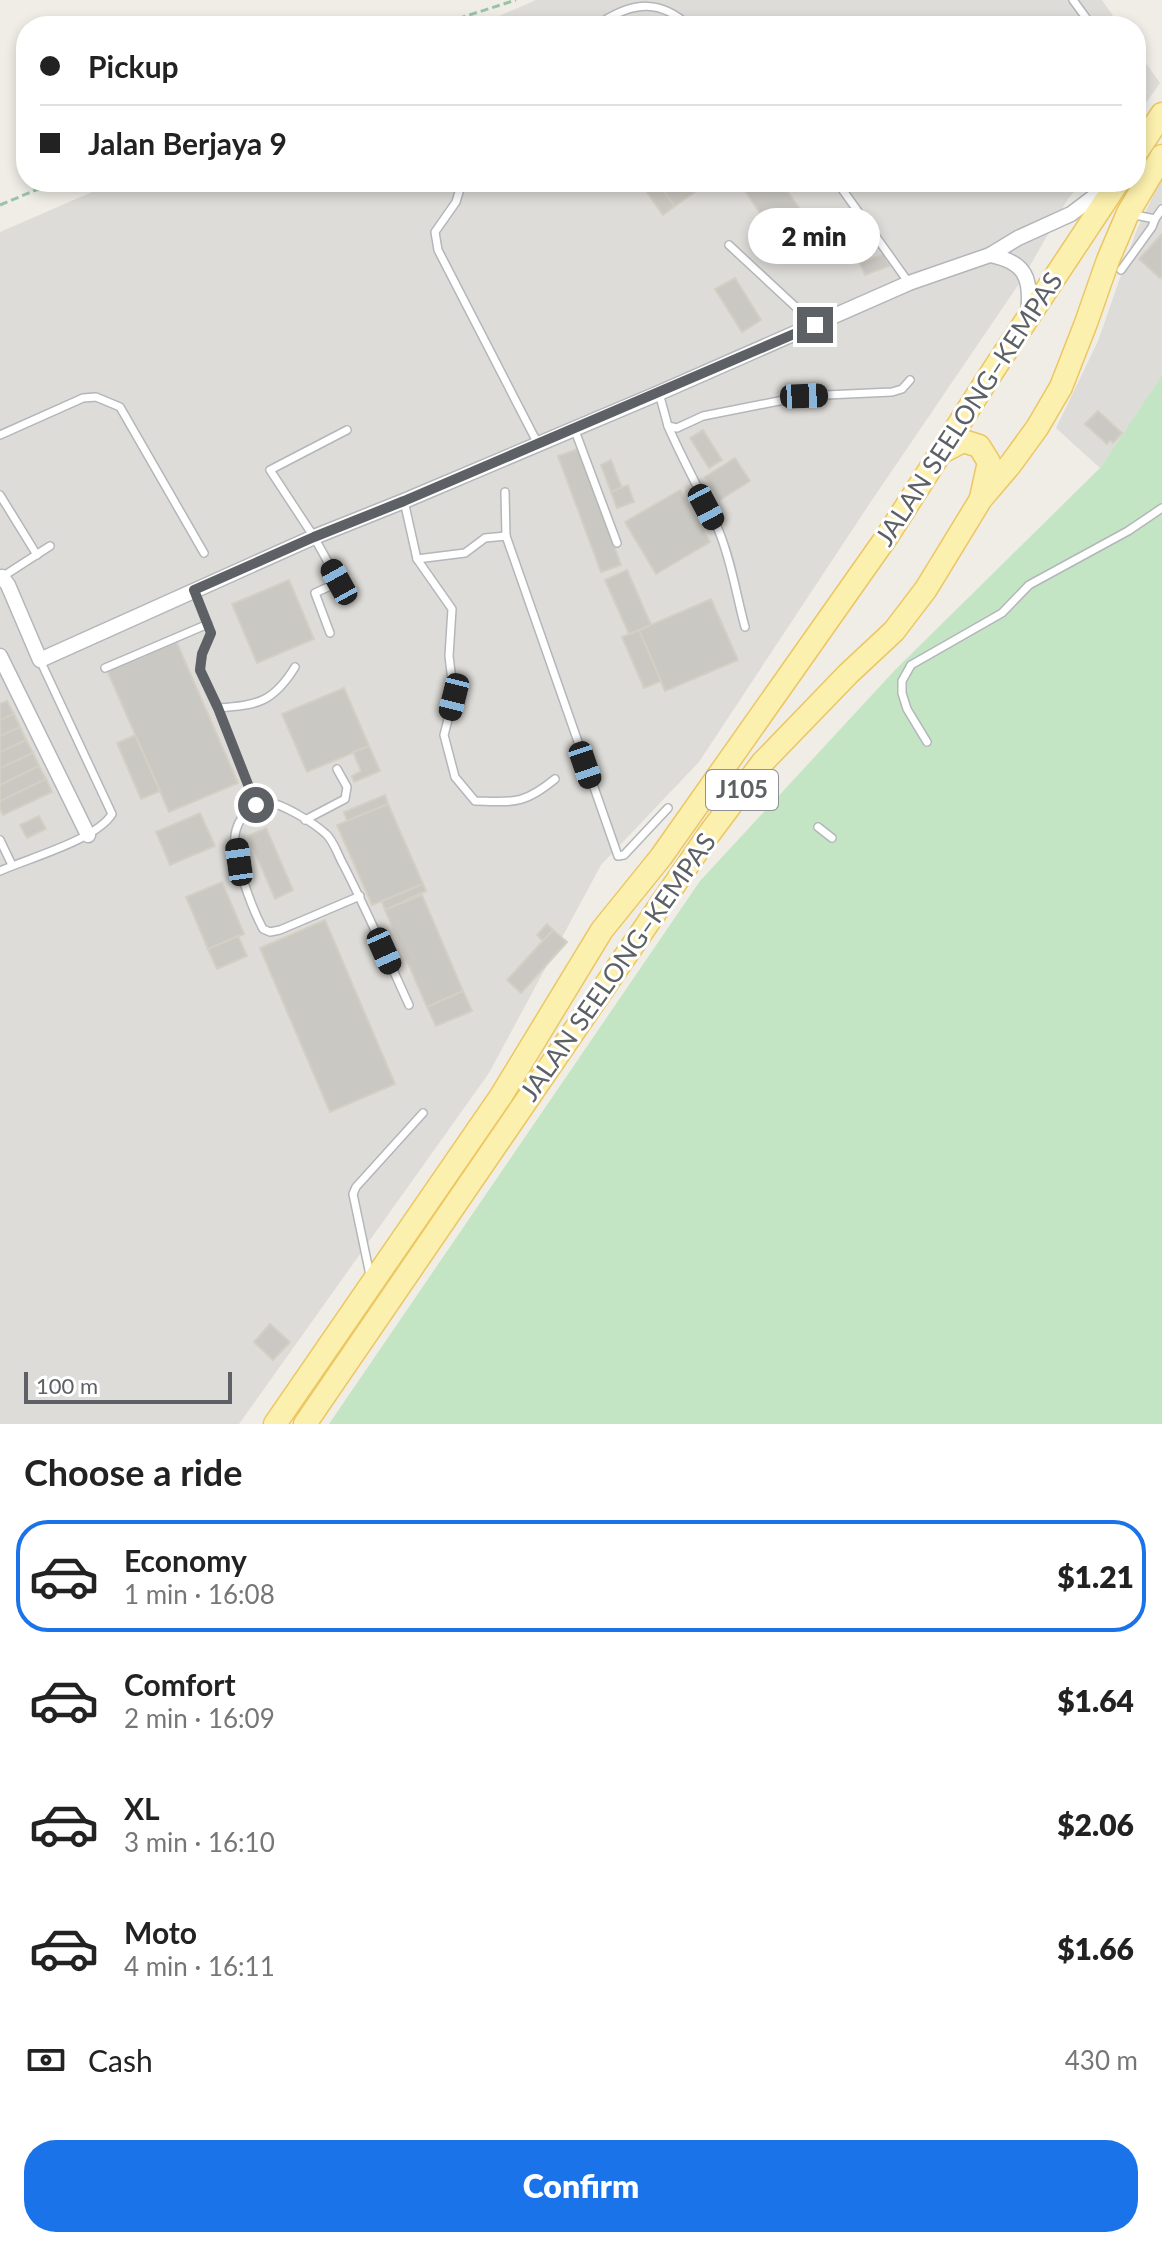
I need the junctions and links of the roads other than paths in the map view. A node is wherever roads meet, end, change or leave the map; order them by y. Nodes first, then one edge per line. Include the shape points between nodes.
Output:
1 (611, 16) edge
2 (679, 16) edge
3 (1162, 114) edge
4 (1146, 137) edge
5 (1162, 156) edge
6 (1146, 183) edge
7 (459, 192) edge
8 (844, 192) edge
9 (1101, 192) edge
10 (1109, 192) edge
11 (1141, 192) edge
12 (1162, 209) edge
13 (1128, 213) junction
14 (1155, 219) junction
15 (729, 245) dead end
16 (990, 255) junction
17 (1121, 270) dead end
18 (909, 283) junction
19 (1028, 318) junction
20 (815, 325) junction
21 (910, 380) dead end
22 (659, 393) junction
23 (668, 426) junction
24 (574, 428) junction
25 (347, 430) dead end
26 (0, 435) edge
27 (538, 444) junction
28 (942, 452) junction
29 (505, 492) dead end
30 (0, 495) edge
31 (981, 499) junction
32 (404, 501) junction
33 (1162, 508) edge
34 (506, 536) junction
35 (314, 537) junction
36 (617, 543) dead end
37 (50, 546) dead end
38 (204, 553) dead end
39 (37, 555) junction
40 (417, 559) junction
41 (1, 577) edge
42 (194, 590) junction
43 (208, 624) junction
44 (745, 627) dead end
45 (330, 633) dead end
46 (0, 656) edge
47 (40, 660) junction
48 (295, 667) dead end
49 (105, 668) dead end
50 (218, 708) junction
51 (927, 742) dead end
52 (337, 769) dead end
53 (555, 779) dead end
54 (256, 805) junction
55 (668, 808) dead end
56 (305, 820) junction
57 (818, 827) dead end
58 (88, 835) junction
59 (832, 838) dead end
60 (0, 840) edge
61 (12, 865) junction
62 (0, 871) edge
63 (360, 896) junction
64 (409, 1005) dead end
65 (423, 1113) dead end
66 (372, 1281) junction
67 (275, 1424) edge
68 (305, 1424) edge

1 - 2 lane via 639,6 658,6
3 - 4 main road
5 - 6 main road, JALAN SEELONG–KEMPAS / J105
7 - 27 lane via 435,232 438,250
8 - 18 lane
9 - 16 street via 1071,214
10 - 19 main road, JALAN SEELONG–KEMPAS / J105
11 - 13 main road, JALAN SEELONG–KEMPAS / J105
12 - 14 lane
13 - 14 lane
13 - 31 main road, JALAN SEELONG–KEMPAS / J105 via 1061,387
14 - 17 lane
15 - 20 lane
16 - 18 street
16 - 19 street via 1019,266 1031,291
18 - 20 street
19 - 28 main road, JALAN SEELONG–KEMPAS / J105
20 - 22 street
21 - 23 lane via 892,392 804,396
22 - 23 lane
22 - 24 street
23 - 44 lane via 722,539
24 - 27 street
24 - 36 lane
25 - 35 lane via 270,470
26 - 38 lane via 83,398 96,397 120,407
27 - 32 street
28 - 31 main road via 963,441 979,446 989,462
28 - 66 main road, JALAN SEELONG–KEMPAS / J105 via 795,670 602,930 501,1096
29 - 34 lane
30 - 39 lane
31 - 68 main road, JALAN SEELONG–KEMPAS / J105 via 894,631 762,763 709,834
32 - 35 street
32 - 40 lane
33 - 51 lane via 1029,585 1002,613 911,665 902,693
34 - 40 lane via 485,538 465,553
34 - 55 lane via 618,856
35 - 42 street
35 - 45 lane via 339,582 315,593
37 - 39 lane
39 - 41 lane
40 - 53 lane via 452,609 449,656 454,697 444,735 455,777 475,801 489,802 517,802
41 - 47 street
42 - 43 lane
42 - 47 street
43 - 49 lane
43 - 50 lane via 211,633 200,670
46 - 58 street
47 - 58 lane via 112,814
48 - 50 lane via 284,685 255,705
50 - 54 lane
52 - 56 lane via 347,787 345,799
54 - 56 lane via 265,802
54 - 63 lane via 241,817 235,836 254,913 263,929 280,930
56 - 63 lane via 328,835
57 - 59 lane
58 - 61 lane
60 - 61 lane
61 - 62 lane
63 - 64 lane
65 - 66 lane via 353,1194
66 - 67 main road, JALAN SEELONG–KEMPAS / J105

